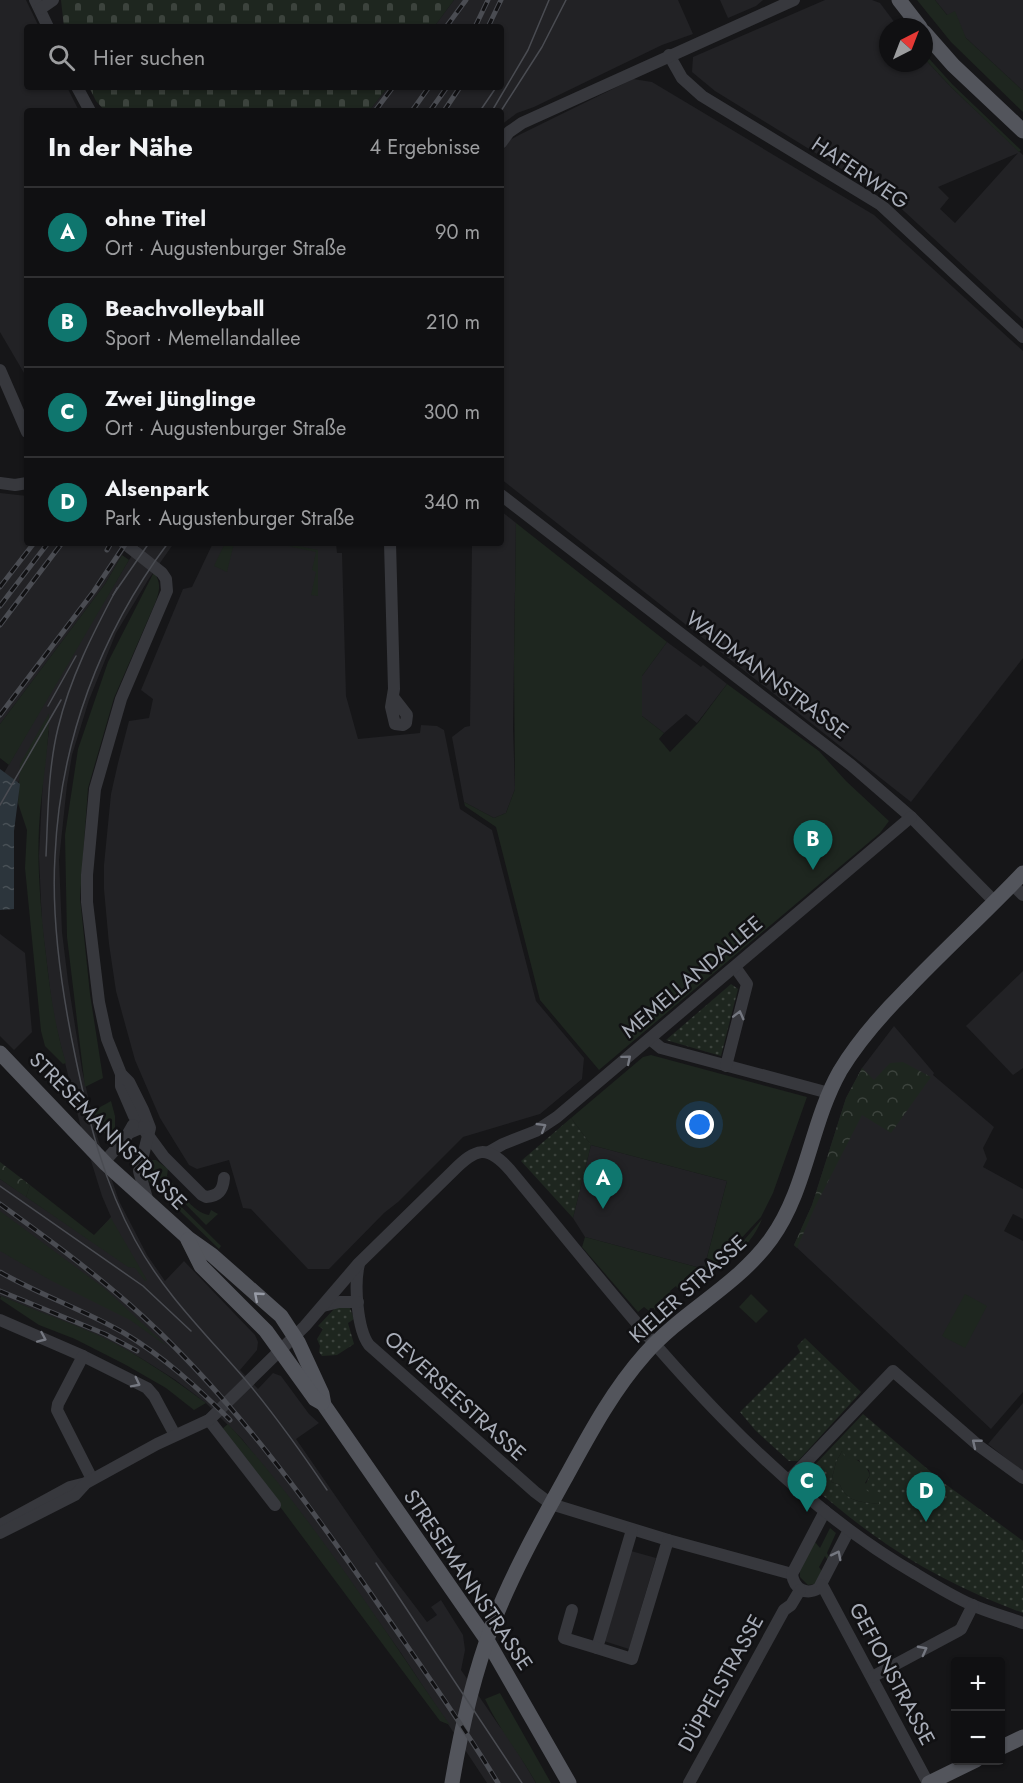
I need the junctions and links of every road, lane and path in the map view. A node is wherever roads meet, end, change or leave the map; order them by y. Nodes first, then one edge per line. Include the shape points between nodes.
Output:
1 (53, 0) edge
2 (899, 0) edge
3 (786, 1) edge
4 (38, 5) edge
5 (913, 18) edge
6 (47, 24) edge
7 (933, 42) edge
8 (669, 55) junction
9 (79, 90) edge
10 (88, 108) edge
11 (1023, 131) edge
12 (504, 139) edge
13 (1023, 337) edge
14 (0, 370) edge
15 (24, 425) edge
16 (0, 483) edge
17 (24, 484) edge
18 (504, 497) edge
19 (128, 546) edge
20 (390, 546) edge
21 (393, 697) dead end
22 (911, 817) junction
23 (1019, 884) edge
24 (995, 902) junction
25 (735, 967) junction
26 (650, 1039) junction
27 (0, 1053) edge
28 (726, 1066) junction
29 (121, 1074) junction
30 (829, 1093) junction
31 (134, 1116) junction
32 (147, 1130) junction
33 (129, 1133) junction
34 (489, 1152) junction
35 (164, 1157) junction
36 (141, 1158) junction
37 (104, 1162) junction
38 (175, 1168) junction
39 (224, 1179) dead end
40 (148, 1202) junction
41 (188, 1238) junction
42 (359, 1263) junction
43 (358, 1302) junction
44 (323, 1306) junction
45 (0, 1320) edge
46 (295, 1336) junction
47 (654, 1344) junction
48 (280, 1350) junction
49 (83, 1356) junction
50 (324, 1405) junction
51 (209, 1420) junction
52 (175, 1434) junction
53 (1023, 1478) edge
54 (789, 1480) junction
55 (89, 1481) junction
56 (551, 1504) junction
57 (275, 1505) dead end
58 (825, 1511) junction
59 (0, 1525) edge
60 (632, 1530) junction
61 (849, 1530) junction
62 (0, 1533) edge
63 (668, 1540) junction
64 (792, 1575) junction
65 (822, 1585) junction
66 (800, 1590) junction
67 (790, 1605) junction
68 (973, 1605) junction
69 (572, 1610) dead end
70 (1023, 1623) edge
71 (487, 1641) junction
72 (597, 1648) junction
73 (872, 1677) junction
74 (1023, 1737) edge
75 (1005, 1746) edge
76 (967, 1765) edge
77 (452, 1783) edge
78 (569, 1783) edge
79 (689, 1783) edge
80 (697, 1783) edge
81 (928, 1783) edge

1 - 4 street
2 - 5 main road
3 - 8 street
4 - 6 street
7 - 11 main road
8 - 12 street via 522,123
8 - 13 street, HAFERWEG via 682,78 702,96 881,205
9 - 10 street
14 - 15 street
16 - 17 street
18 - 22 street, WAIDMANNSTRASSE via 838,754
19 - 29 street via 162,573 167,591 121,699 95,789 87,902 99,1002 107,1039
20 - 21 street
22 - 24 street, WAIDMANNSTRASSE
22 - 25 street, MEMELLANDALLEE
23 - 24 main road, KIELER STRASSE
24 - 30 main road, KIELER STRASSE via 871,1027
25 - 26 street, MEMELLANDALLEE
28 -> 25 street via 747,984
26 - 28 street via 661,1048
34 -> 26 street, MEMELLANDALLEE via 557,1117
27 - 37 main road, STRESEMANNSTRASSE
28 - 30 street
29 - 31 street via 121,1086
29 - 32 street via 143,1110
30 - 47 main road, KIELER STRASSE via 793,1201 781,1224 733,1280
31 - 32 street
31 - 33 street
32 - 33 street
32 - 35 street
32 - 36 street
32 - 38 street via 162,1143
33 - 37 street
34 - 42 street, MEMELLANDALLEE via 479,1152 464,1160
34 - 47 street via 510,1170
35 - 36 street via 153,1154
35 - 38 street
36 - 40 street via 140,1174
37 - 40 main road, STRESEMANNSTRASSE
38 - 39 street via 206,1197 221,1191
40 - 41 main road, STRESEMANNSTRASSE
46 -> 41 main road, STRESEMANNSTRASSE via 276,1311
41 - 48 main road, STRESEMANNSTRASSE via 201,1266
42 - 43 street, OEVERSEESTRASSE
42 - 44 street, MEMELLANDALLEE
43 - 44 street
43 - 56 street, OEVERSEESTRASSE via 369,1345
44 - 46 street, MEMELLANDALLEE
45 -> 49 street
46 - 48 street, MEMELLANDALLEE
46 - 50 main road, STRESEMANNSTRASSE
47 - 54 street via 753,1448
47 - 56 main road, KIELER STRASSE via 600,1416
48 - 50 main road, STRESEMANNSTRASSE via 315,1399
48 - 51 street, MEMELLANDALLEE
49 -> 52 street via 149,1390
49 - 55 street via 57,1410
50 - 71 main road, STRESEMANNSTRASSE
51 - 52 street
51 - 57 street
52 - 55 street
53 -> 54 street via 978,1446 893,1371
54 - 58 street
55 - 59 street via 70,1486
55 - 62 street via 75,1495
56 - 60 street
56 - 71 main road, KIELER STRASSE
58 - 61 street
58 - 64 street
60 - 63 street
60 - 72 street
65 -> 61 street
61 - 68 street via 904,1567
63 - 64 street
63 - 72 street via 632,1659
64 - 66 street
65 - 66 street via 816,1591
65 - 73 street, GEFIONSTRASSE
66 - 67 street, DÜPPELSTRASSE
67 - 79 street, DÜPPELSTRASSE
67 - 80 street, DÜPPELSTRASSE via 790,1613
68 - 70 street
73 -> 68 street via 961,1629
69 - 72 street via 564,1638
71 - 77 main road, KIELER STRASSE via 465,1717
71 - 78 main road, STRESEMANNSTRASSE
73 - 81 street, GEFIONSTRASSE
74 - 75 main road
76 - 81 main road

